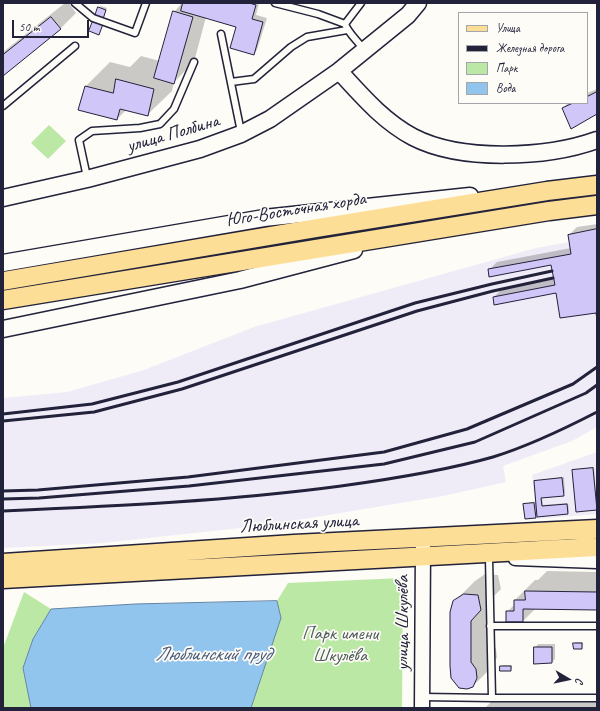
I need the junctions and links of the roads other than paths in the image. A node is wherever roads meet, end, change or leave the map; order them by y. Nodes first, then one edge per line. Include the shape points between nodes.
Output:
1 (75, 3) edge
2 (146, 3) edge
3 (275, 3) edge
4 (361, 3) edge
5 (418, 3) edge
6 (346, 27) junction
7 (221, 34) dead end
8 (75, 46) dead end
9 (364, 50) junction
10 (194, 62) dead end
11 (339, 71) junction
12 (231, 82) junction
13 (3, 106) edge
14 (241, 134) junction
15 (597, 140) edge
16 (87, 179) junction
17 (597, 185) edge
18 (547, 191) junction
19 (3, 198) edge
20 (597, 205) edge
21 (417, 233) junction
22 (3, 263) edge
23 (3, 281) edge
24 (3, 300) edge
25 (3, 329) edge
26 (597, 529) edge
27 (423, 538) junction
28 (597, 547) edge
29 (452, 555) junction
30 (423, 558) junction
31 (489, 558) junction
32 (597, 562) edge
33 (3, 563) edge
34 (3, 579) edge
35 (490, 626) junction
36 (597, 626) edge
37 (492, 698) junction
38 (597, 698) edge
39 (422, 703) edge

1 - 2 lane via 93,18 135,33
3 - 6 lane via 318,14
4 - 6 lane
5 - 9 main road, улица Полбина via 408,15
6 - 9 lane
6 - 12 lane via 307,37 291,47 254,79
7 - 12 lane
8 - 13 lane
9 - 11 main road, улица Полбина
10 - 16 lane via 174,109 160,124 92,131 79,140
11 - 14 main road, улица Полбина via 270,119
11 - 15 main road via 389,122 414,137 448,150 490,155 548,151
12 - 14 lane
14 - 16 main road, улица Полбина via 200,149
16 - 19 main road, улица Полбина
17 - 18 main road, Юго-Восточная хорда
18 - 22 main road via 433,199 264,218
18 - 23 main road, Юго-Восточная хорда
20 - 21 main road
21 - 24 main road
21 - 25 main road via 240,280
26 - 27 main road, Люблинская улица
27 - 30 street, улица Шкулёва
27 - 33 main road, Люблинская улица
28 - 29 main road, Люблинская улица
29 - 30 main road, Люблинская улица
29 - 31 street
30 - 34 main road, Люблинская улица
30 - 39 street, улица Шкулёва
31 - 32 street
31 - 35 lane
35 - 36 lane
35 - 37 lane
37 - 38 lane
37 - 39 lane

